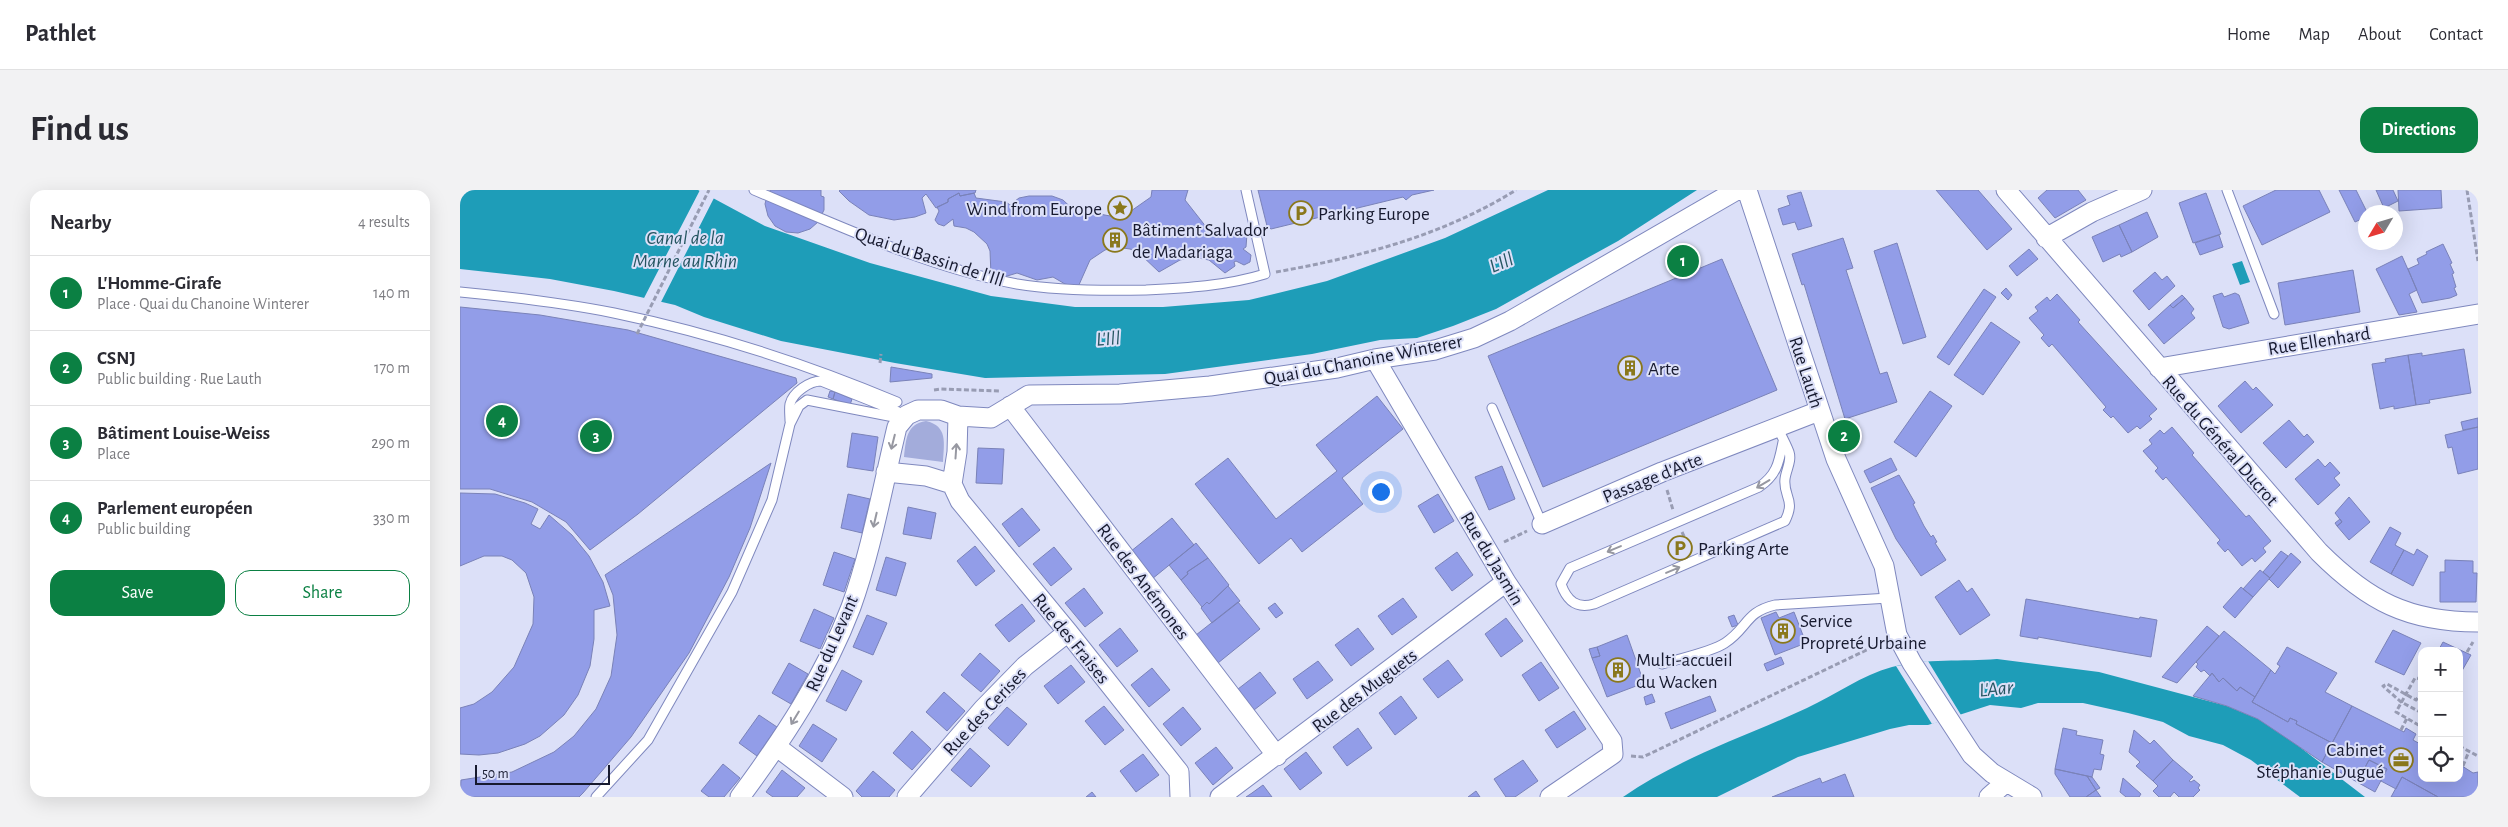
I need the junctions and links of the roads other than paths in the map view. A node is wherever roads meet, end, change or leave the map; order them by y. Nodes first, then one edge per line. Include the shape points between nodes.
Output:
1 (754, 190) edge
2 (1246, 190) edge
3 (1737, 190) edge
4 (1747, 190) edge
5 (2006, 190) edge
6 (2142, 190) edge
7 (2227, 190) edge
8 (2046, 238) junction
9 (460, 292) edge
10 (2274, 314) dead end
11 (2478, 314) edge
12 (1375, 359) junction
13 (2159, 368) junction
14 (1010, 406) junction
15 (1492, 408) dead end
16 (1819, 410) junction
17 (903, 412) junction
18 (958, 416) junction
19 (790, 424) junction
20 (1780, 434) junction
21 (886, 472) junction
22 (952, 484) junction
23 (1542, 524) joint
24 (1506, 582) junction
25 (1889, 598) junction
26 (2478, 622) edge
27 (1068, 632) junction
28 (1662, 664) dead end
29 (777, 747) junction
30 (1277, 756) junction
31 (2005, 783) junction
32 (596, 797) edge
33 (740, 797) edge
34 (843, 797) edge
35 (907, 797) edge
36 (1180, 797) edge
37 (1220, 797) edge
38 (1550, 797) edge
39 (1989, 797) edge
40 (2032, 797) edge

1 - 2 lane, Quai du Bassin de l'Ill via 898,248 973,274 1018,284 1093,291 1232,284 1265,274
3 - 12 street, Quai du Chanoine Winterer via 1584,280 1474,338 1435,350
4 - 16 street, Rue Lauth
5 - 8 street, Rue du Général Ducrot
6 - 8 street via 2092,212
7 - 10 lane
8 - 13 street, Rue du Général Ducrot
9 - 17 lane via 614,313 673,327 761,352 872,391
11 - 13 street, Rue Ellenhard
12 - 14 street, Quai du Chanoine Winterer via 1337,368 1210,386 1120,394 1029,395
12 - 24 street, Rue du Jasmin
13 - 26 street, Rue du Général Ducrot via 2318,552 2345,578 2386,605 2410,614
14 - 18 street, Quai du Chanoine Winterer via 991,418
14 - 30 street, Rue des Anémones
15 - 23 lane
16 - 20 street, Passage d'Arte
16 - 25 street, Rue Lauth via 1836,459 1884,566
17 - 18 street, Quai du Chanoine Winterer via 941,410
17 - 19 lane via 807,400 799,406
17 - 19 lane via 821,381 813,381 795,395 790,404
17 -> 21 street, Rue du Levant
22 -> 18 street
19 - 32 lane via 772,500 732,592 648,740
20 -> 20 lane via 1778,468 1771,479 1570,568 1561,584 1565,596 1584,607 1594,604 1785,521 1791,503 1784,481 1790,460
20 - 23 street, Passage d'Arte
21 - 22 street via 926,476
21 -> 29 street, Rue du Levant via 851,607 822,668
22 - 27 street, Rue des Fraises via 960,501
24 - 30 street, Rue des Muguets
24 - 38 street, Rue du Jasmin via 1612,741 1612,754
25 - 28 lane via 1775,604 1761,608 1750,615 1744,628 1723,645
25 - 31 street, Rue Lauth via 1897,635 1912,663 1972,755
27 - 35 street, Rue des Cerises via 1025,666 997,694
27 - 36 street, Rue des Fraises via 1179,772
29 - 33 street, Rue du Levant
29 - 34 street
30 - 37 street, Rue des Muguets
31 - 39 street
31 - 40 street

